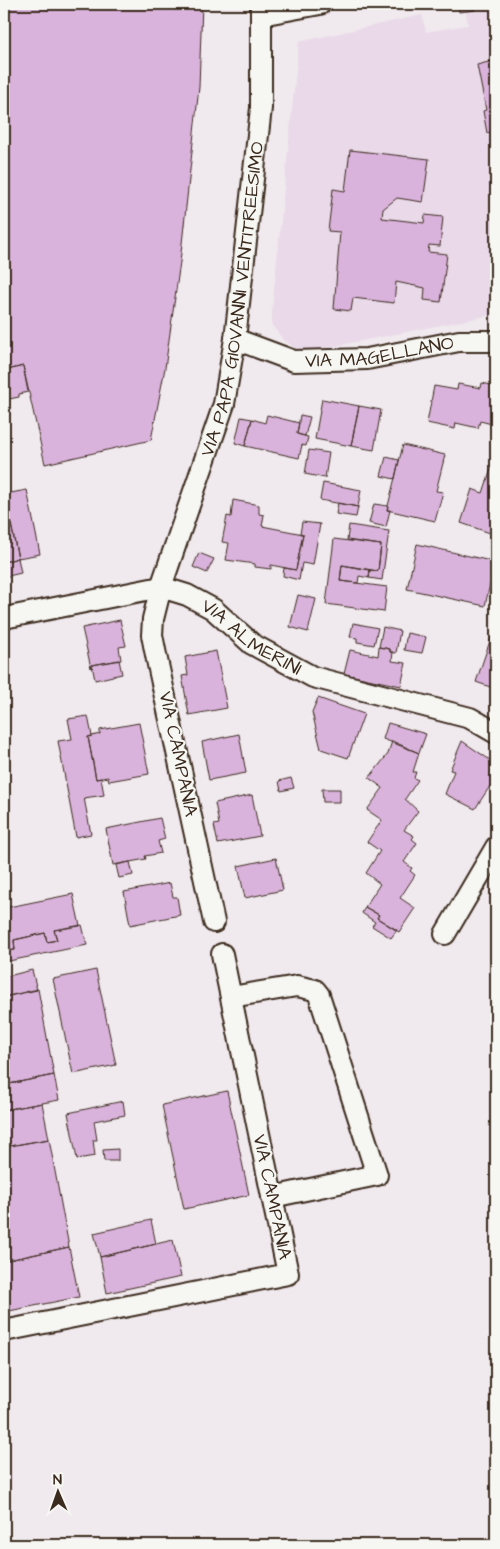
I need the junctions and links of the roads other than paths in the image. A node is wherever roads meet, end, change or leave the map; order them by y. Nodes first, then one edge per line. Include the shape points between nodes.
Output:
1 (320, 4) edge
2 (261, 9) edge
3 (235, 339) junction
4 (496, 341) edge
5 (160, 587) junction
6 (4, 618) edge
7 (496, 733) edge
8 (496, 847) edge
9 (214, 922) dead end
10 (445, 934) dead end
11 (222, 954) dead end
12 (231, 997) junction
13 (272, 1197) junction
14 (4, 1331) edge

1 - 2 street
2 - 3 street, VIA PAPA GIOVANNI VENTITREESIMO via 262,108
3 - 4 street, VIA MAGELLANO via 294,361 367,359 458,341
3 - 5 street, VIA PAPA GIOVANNI VENTITREESIMO via 224,404
5 - 6 street, VIA ALMERINI
5 - 7 street, VIA ALMERINI via 187,595 213,609 252,644 313,676 470,718
5 - 9 street, VIA CAMPANIA via 152,635
8 - 10 street
11 - 12 street, VIA CAMPANIA
12 - 13 street, VIA CAMPANIA
12 - 13 street via 297,986 315,990 377,1175
13 - 14 street, VIA CAMPANIA via 288,1274

